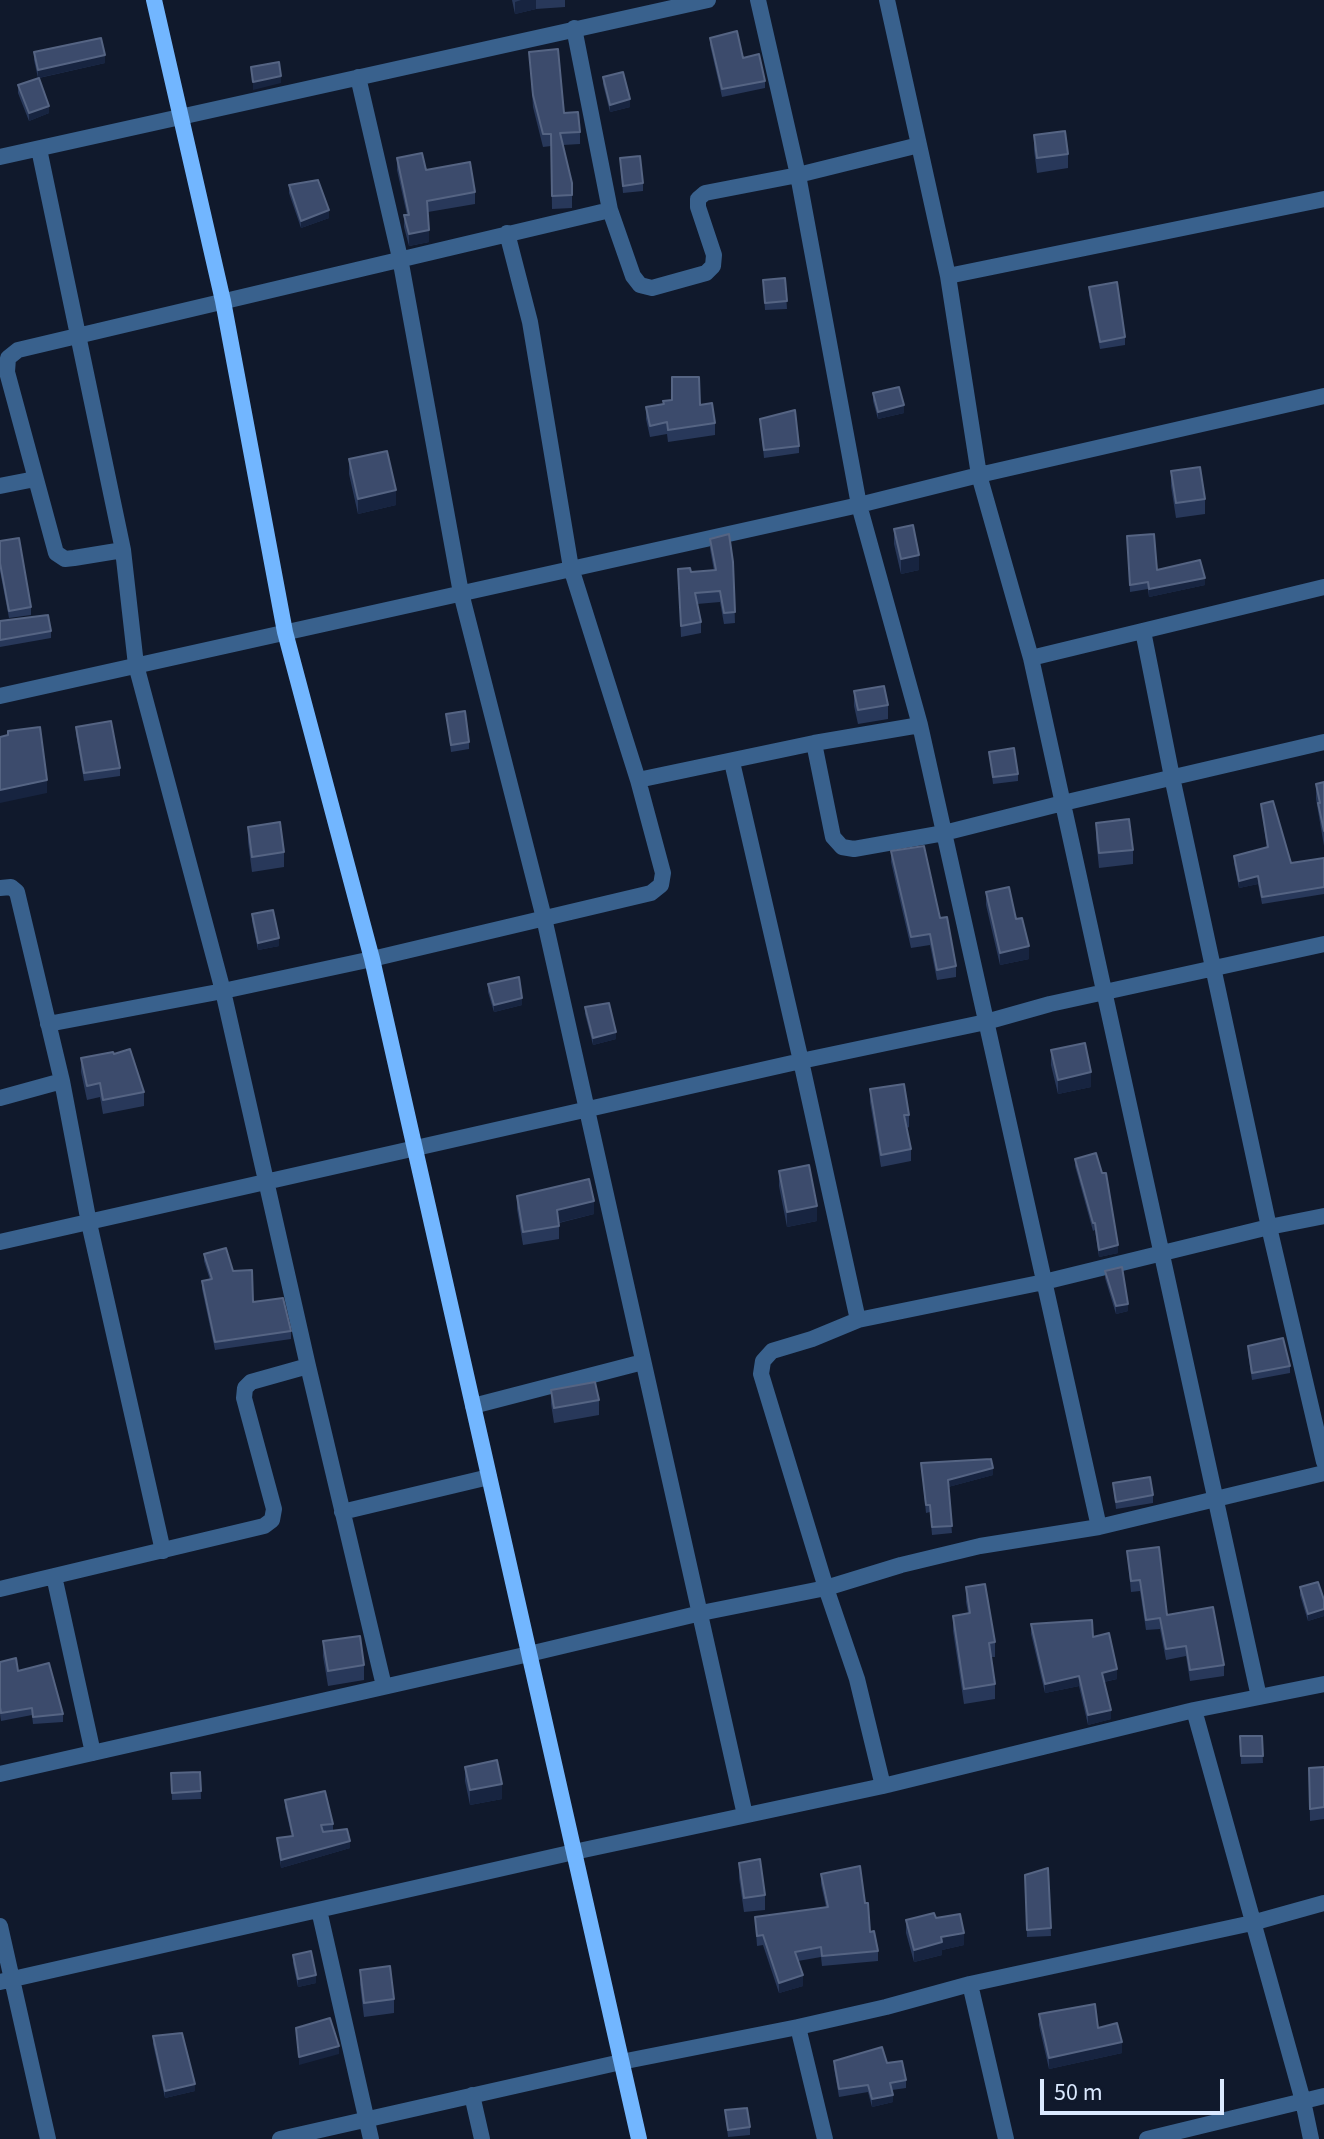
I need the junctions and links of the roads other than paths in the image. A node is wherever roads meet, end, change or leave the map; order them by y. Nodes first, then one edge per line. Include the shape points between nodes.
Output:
1 (154, 0) edge
2 (708, 0) edge
3 (758, 0) edge
4 (887, 0) edge
5 (574, 28) junction
6 (358, 77) junction
7 (181, 117) junction
8 (919, 145) junction
9 (39, 149) junction
10 (0, 157) edge
11 (798, 175) junction
12 (1324, 199) edge
13 (610, 210) junction
14 (507, 233) junction
15 (400, 258) junction
16 (948, 276) junction
17 (223, 301) junction
18 (79, 336) junction
19 (1324, 396) edge
20 (979, 475) junction
21 (35, 479) junction
22 (0, 486) edge
23 (859, 505) junction
24 (123, 550) junction
25 (571, 568) junction
26 (1324, 587) edge
27 (461, 593) junction
28 (1143, 631) junction
29 (285, 632) junction
30 (1031, 658) junction
31 (136, 665) junction
32 (0, 696) edge
33 (920, 725) junction
34 (1324, 742) edge
35 (814, 743) junction
36 (732, 762) junction
37 (1172, 777) junction
38 (638, 780) junction
39 (1063, 803) junction
40 (944, 833) junction
41 (0, 888) edge
42 (544, 918) junction
43 (1324, 944) edge
44 (372, 959) junction
45 (1214, 970) junction
46 (223, 991) junction
47 (1104, 992) junction
48 (986, 1022) junction
49 (48, 1024) junction
50 (801, 1061) junction
51 (62, 1081) junction
52 (0, 1098) edge
53 (586, 1111) junction
54 (414, 1148) junction
55 (266, 1183) junction
56 (1324, 1216) edge
57 (89, 1223) junction
58 (1269, 1227) junction
59 (0, 1242) edge
60 (1161, 1253) junction
61 (1044, 1282) junction
62 (858, 1320) junction
63 (643, 1362) junction
64 (308, 1366) junction
65 (473, 1406) junction
66 (1324, 1462) edge
67 (1324, 1473) edge
68 (489, 1477) junction
69 (1216, 1498) junction
70 (342, 1512) junction
71 (1099, 1527) junction
72 (163, 1551) junction
73 (54, 1576) junction
74 (826, 1588) junction
75 (0, 1589) edge
76 (701, 1613) junction
77 (529, 1654) junction
78 (1324, 1684) edge
79 (384, 1686) junction
80 (1259, 1697) junction
81 (1194, 1710) junction
82 (93, 1753) junction
83 (0, 1774) edge
84 (883, 1786) junction
85 (745, 1815) junction
86 (574, 1852) junction
87 (1324, 1903) edge
88 (319, 1910) junction
89 (1252, 1923) junction
90 (0, 1926) edge
91 (6, 1980) edge
92 (970, 1984) junction
93 (798, 2027) junction
94 (621, 2062) junction
95 (472, 2095) junction
96 (1324, 2096) edge
97 (1303, 2101) junction
98 (366, 2120) junction
99 (48, 2139) edge
100 (280, 2139) edge
101 (371, 2139) edge
102 (482, 2139) edge
103 (639, 2139) edge
104 (825, 2139) edge
105 (1006, 2139) edge
106 (1147, 2139) edge
107 (1311, 2139) edge

1 - 7 street
2 - 5 street
3 - 11 street
4 - 8 street
5 - 6 street
5 - 13 street
6 - 7 street
6 - 15 street
7 - 9 street
7 - 17 street
8 - 11 street
8 - 16 street
9 - 10 street
9 - 18 street
11 - 13 street via 705,193 698,207 713,266 706,273 652,288 633,276
11 - 23 street
12 - 16 street
13 - 14 street
14 - 15 street
14 - 25 street via 530,322
15 - 17 street
15 - 27 street
16 - 20 street
17 - 18 street
17 - 29 street
18 - 21 street via 18,350 8,358 7,372
18 - 24 street
19 - 20 street
20 - 23 street
20 - 30 street
21 - 22 street
21 - 24 street via 56,553 65,559
23 - 25 street
23 - 33 street
24 - 31 street
25 - 27 street
25 - 38 street
26 - 28 street
27 - 29 street
27 - 42 street
28 - 30 street
28 - 37 street
29 - 31 street
29 - 44 street
30 - 39 street
31 - 32 street
31 - 46 street
33 - 35 street
33 - 40 street
34 - 37 street
35 - 36 street
35 - 40 street via 833,837 842,847
36 - 38 street
36 - 50 street
37 - 39 street
37 - 45 street
38 - 42 street via 663,873 661,885 651,893
39 - 40 street
39 - 47 street
40 - 48 street
41 - 49 street via 17,892
42 - 44 street
42 - 53 street
43 - 45 street
44 - 46 street
44 - 54 street
45 - 47 street
45 - 58 street
46 - 49 street
46 - 55 street
47 - 48 street
47 - 60 street
48 - 50 street
48 - 61 street
49 - 51 street
50 - 53 street
50 - 62 street
51 - 52 street
51 - 57 street
53 - 54 street
53 - 63 street
54 - 55 street
54 - 65 street
55 - 57 street
55 - 64 street
56 - 58 street
57 - 59 street
57 - 72 street
58 - 60 street
58 - 66 street
60 - 61 street
60 - 69 street
61 - 62 street
61 - 71 street
62 - 74 street via 772,1351 761,1374
63 - 65 street
63 - 76 street
64 - 70 street
64 - 72 street via 245,1388 274,1509 272,1520
65 - 68 street
67 - 69 street
68 - 70 street
68 - 77 street
69 - 71 street
69 - 80 street
70 - 79 street
71 - 74 street via 980,1546
72 - 73 street
73 - 75 street
73 - 82 street
74 - 76 street
74 - 84 street via 857,1679
76 - 77 street
76 - 85 street
77 - 79 street
77 - 86 street
78 - 80 street
79 - 82 street
80 - 81 street
81 - 84 street
81 - 89 street
82 - 83 street
84 - 85 street
85 - 86 street
86 - 88 street
86 - 94 street
87 - 89 street
88 - 91 street
88 - 98 street
89 - 92 street
89 - 97 street
90 - 91 street
91 - 99 street
92 - 93 street
92 - 105 street
93 - 94 street
93 - 104 street
94 - 95 street
94 - 103 street
95 - 98 street
95 - 102 street
96 - 97 street
97 - 106 street
97 - 107 street
98 - 100 street
98 - 101 street

